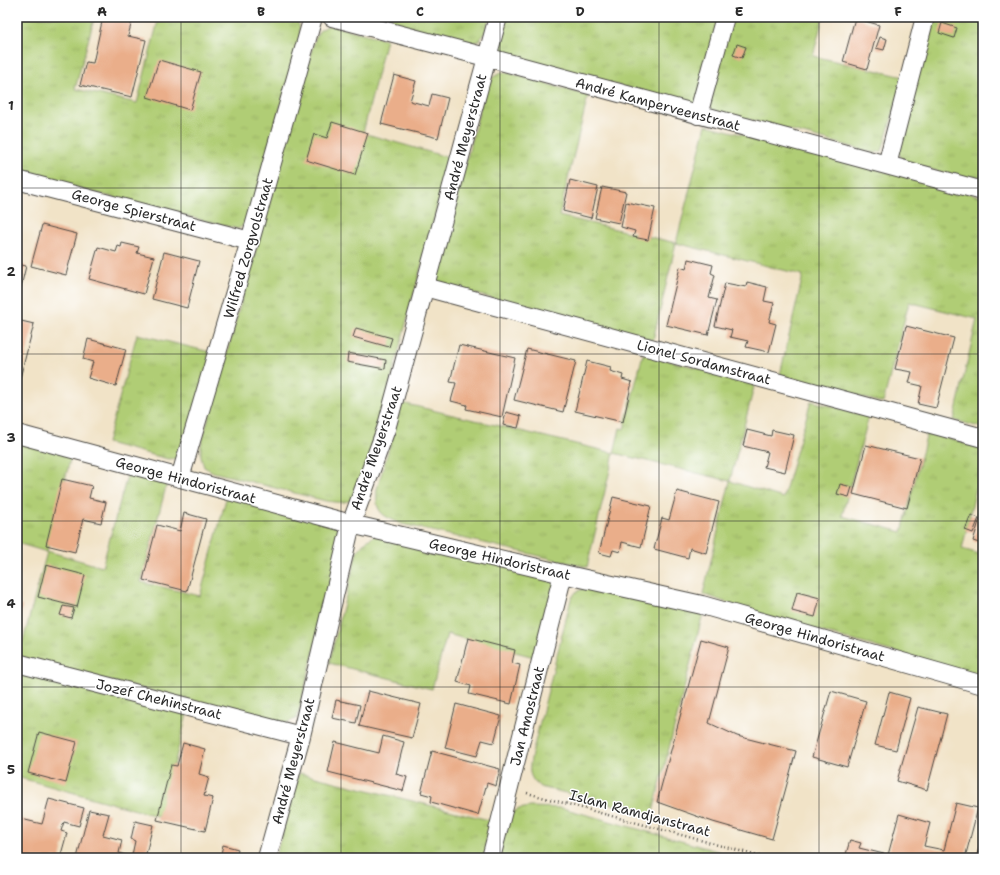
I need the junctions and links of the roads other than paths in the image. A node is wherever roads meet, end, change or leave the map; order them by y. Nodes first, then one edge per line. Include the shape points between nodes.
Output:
1 (313, 17) edge
2 (332, 17) edge
3 (498, 17) edge
4 (725, 17) edge
5 (925, 17) edge
6 (486, 57) junction
7 (698, 115) junction
8 (887, 165) junction
9 (17, 180) edge
10 (983, 191) edge
11 (250, 241) junction
12 (425, 287) junction
13 (17, 434) edge
14 (983, 438) edge
15 (180, 478) junction
16 (351, 524) junction
17 (563, 574) junction
18 (17, 663) edge
19 (983, 685) edge
20 (301, 736) junction
21 (267, 858) edge
22 (491, 858) edge

1 - 11 street, Wilfred Zorgvolstraat
2 - 6 street, André Kamperveenstraat
3 - 6 street, André Meyerstraat
4 - 7 street
5 - 8 street
6 - 7 street, André Kamperveenstraat
6 - 12 street, André Meyerstraat
7 - 8 street, André Kamperveenstraat
8 - 10 street, André Kamperveenstraat
9 - 11 street, George Spierstraat
11 - 15 street, Wilfred Zorgvolstraat
12 - 14 street, Lionel Sordamstraat
12 - 16 street, André Meyerstraat via 386,429
13 - 15 street, George Hindoristraat
15 - 16 street, George Hindoristraat
16 - 17 street, George Hindoristraat
16 - 20 street, André Meyerstraat
17 - 19 street, George Hindoristraat via 702,605
17 - 22 street, Jan Amostraat
18 - 20 street, Jozef Chehinstraat
20 - 21 street, André Meyerstraat

